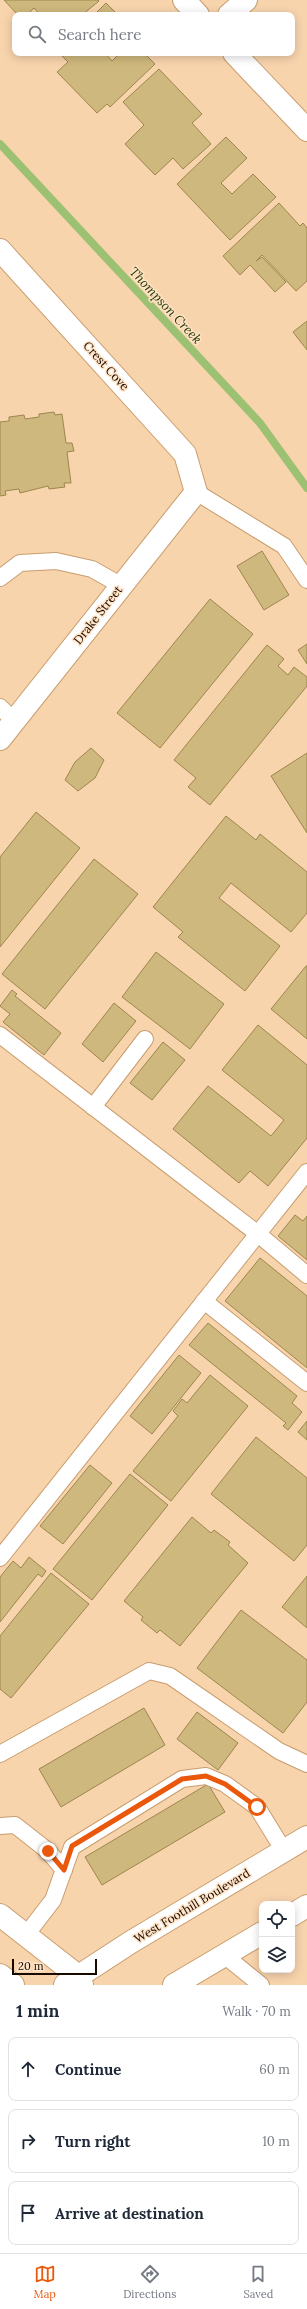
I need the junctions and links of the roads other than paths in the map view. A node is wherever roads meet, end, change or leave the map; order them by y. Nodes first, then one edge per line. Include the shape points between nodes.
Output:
1 (184, 0) edge
2 (246, 0) edge
3 (195, 12) edge
4 (232, 12) edge
5 (237, 56) edge
6 (307, 130) edge
7 (0, 250) edge
8 (196, 492) junction
9 (0, 578) edge
10 (307, 580) edge
11 (122, 586) junction
12 (7, 714) edge
13 (0, 739) edge
14 (0, 1035) edge
15 (145, 1039) dead end
16 (93, 1107) junction
17 (307, 1172) edge
18 (258, 1234) junction
19 (307, 1275) edge
20 (204, 1301) junction
21 (307, 1383) edge
22 (0, 1558) edge
23 (0, 1754) edge
24 (307, 1764) edge
25 (0, 1826) edge
26 (307, 1837) edge
27 (284, 1851) junction
28 (64, 1870) junction
29 (307, 1906) edge
30 (295, 1913) edge
31 (0, 1915) edge
32 (26, 1935) junction
33 (259, 1935) edge
34 (224, 1955) junction
35 (0, 1975) edge
36 (75, 1982) edge
37 (13, 1985) edge
38 (174, 1985) edge
39 (261, 1985) edge

1 - 3 street
2 - 4 street
5 - 6 street
7 - 8 street, Crest Cove via 185,454
8 - 10 lane via 284,546
8 - 11 street, Drake Street
9 - 11 lane via 20,563 56,561 92,568
11 - 12 street, Drake Street
12 - 13 street, Drake Street
14 - 16 lane
15 - 16 lane
16 - 18 lane
17 - 18 lane
18 - 19 lane
18 - 20 lane
20 - 21 lane
20 - 22 lane
23 - 24 lane via 149,1670 170,1676 279,1751
25 - 28 lane via 15,1825 48,1851
26 - 27 street, West Foothill Boulevard
27 - 28 lane via 257,1807 225,1784 206,1776 182,1779 72,1846
27 - 36 street, West Foothill Boulevard via 131,1942
28 - 32 lane via 53,1900
29 - 30 street
31 - 32 street
32 - 36 street
33 - 34 street
34 - 38 street
34 - 39 lane
35 - 37 street

